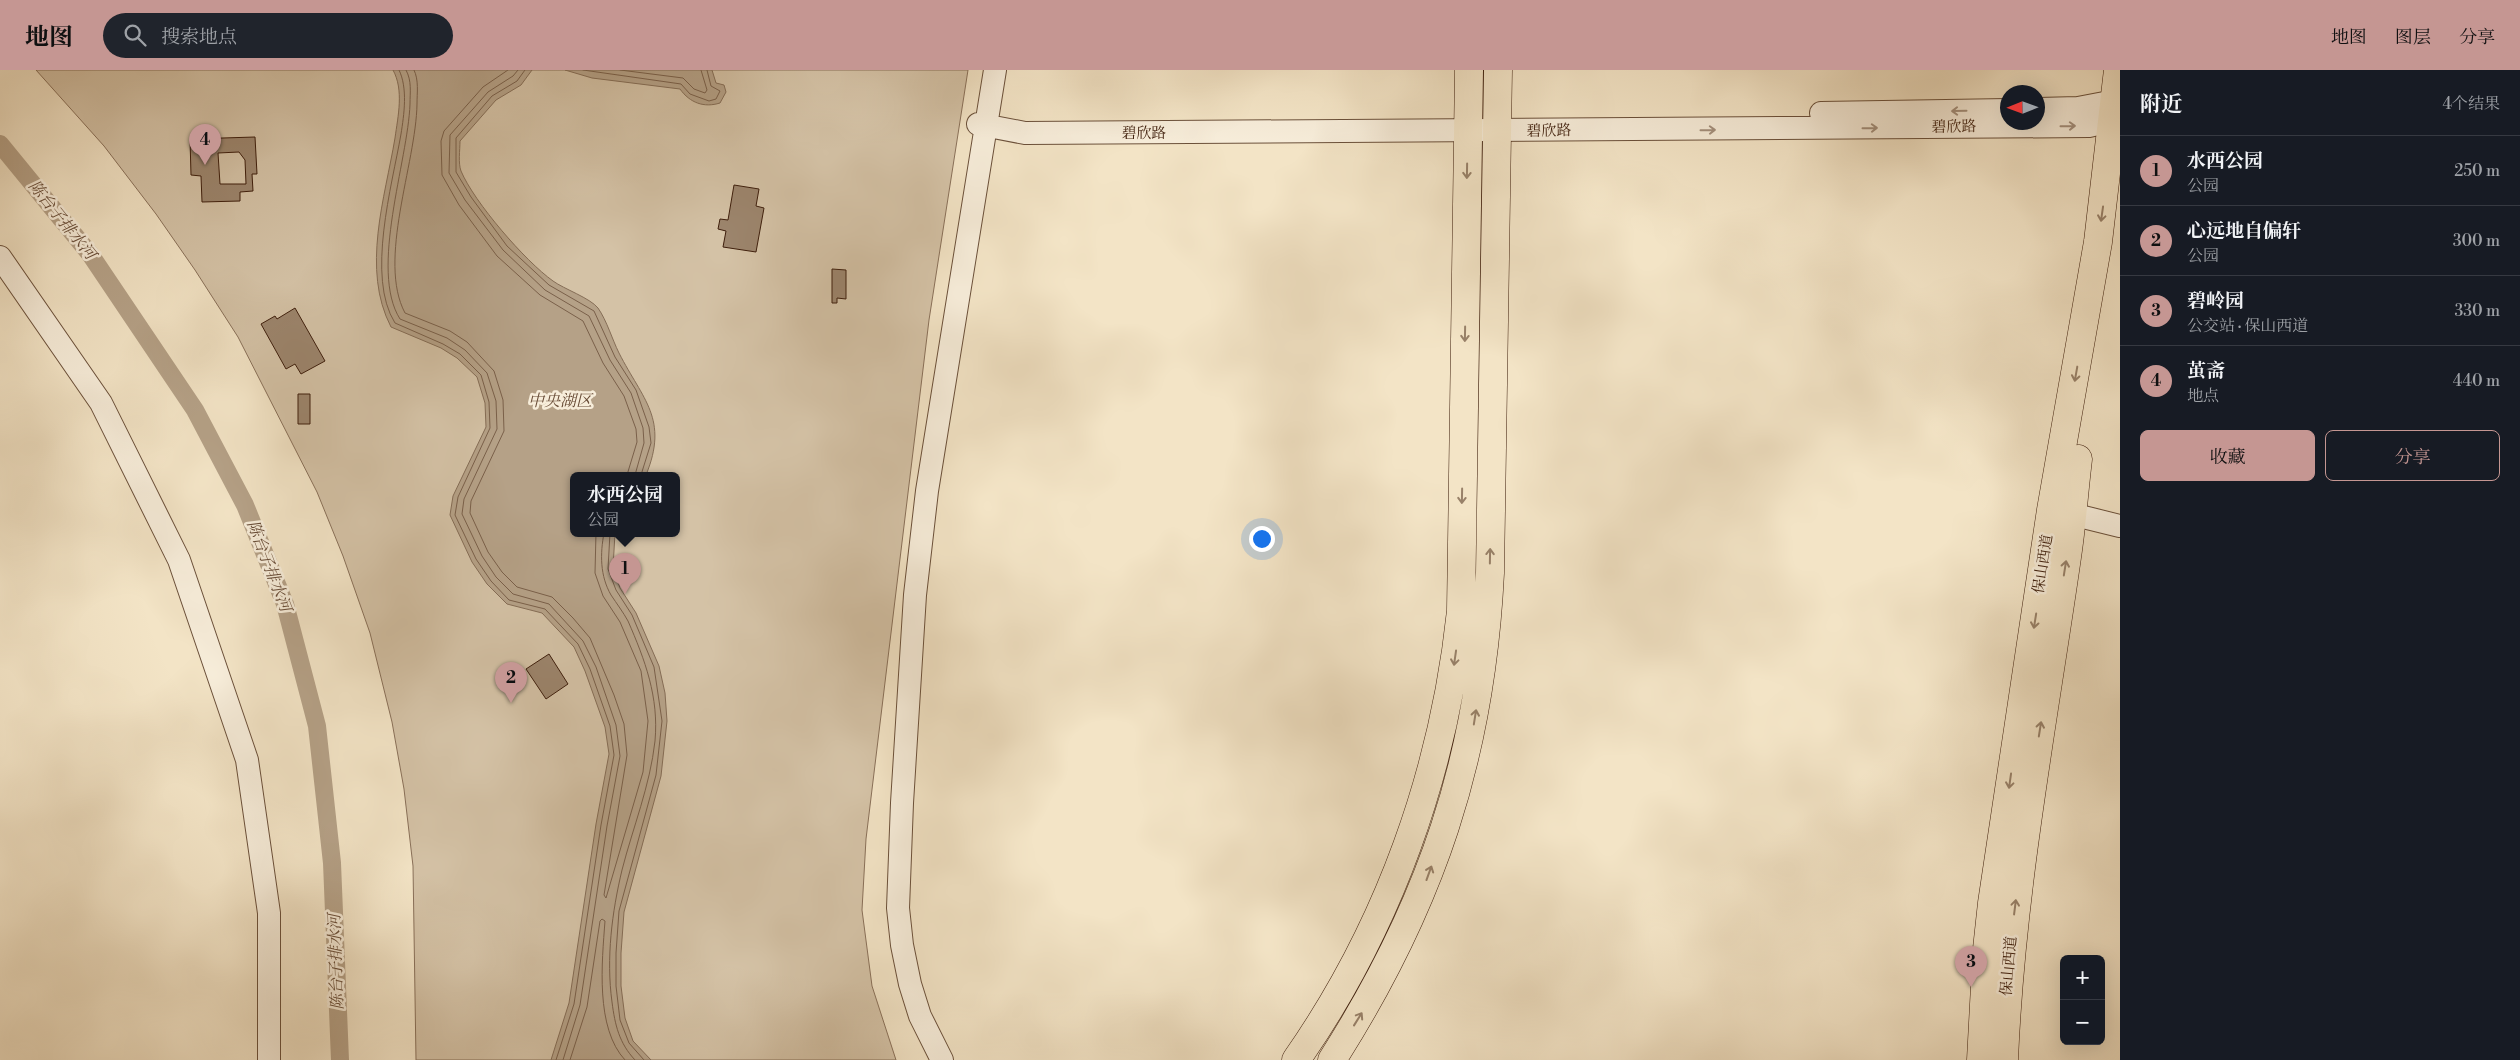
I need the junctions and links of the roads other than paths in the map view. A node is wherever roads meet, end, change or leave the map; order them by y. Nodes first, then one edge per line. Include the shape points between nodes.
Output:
1 (987, 70) edge
2 (996, 70) edge
3 (1469, 70) edge
4 (1498, 70) edge
5 (2118, 70) edge
6 (2045, 109) edge
7 (2000, 110) edge
8 (2118, 115) edge
9 (982, 121) junction
10 (1468, 125) junction
11 (1498, 125) junction
12 (2120, 220) edge
13 (0, 257) edge
14 (2062, 512) junction
15 (2120, 526) edge
16 (269, 1060) edge
17 (931, 1060) edge
18 (942, 1060) edge
19 (1296, 1060) edge
20 (1332, 1060) edge
21 (1981, 1060) edge
22 (2004, 1060) edge

1 - 9 street
2 - 9 street
3 - 10 main road
4 - 11 main road
5 - 8 main road, 保山西道
6 - 8 street via 2093,106
7 -> 11 street, 碧欣路
11 -> 8 street, 碧欣路 via 2089,126
8 -> 14 main road, 保山西道 via 2090,290
9 - 10 street, 碧欣路 via 1025,124 1402,122
9 - 17 street via 955,255 915,526 892,844 890,911 895,953 903,990
9 - 18 street via 916,586 900,846 898,908 902,945 920,1016
10 - 11 street, 碧欣路
10 -> 19 main road via 1460,611 1456,658 1431,770 1382,912 1339,994
20 -> 11 main road via 1390,964 1425,886 1446,826 1473,728 1487,627 1490,573
12 - 14 main road, 保山西道 via 2080,448
13 - 16 street via 101,403 179,560 247,760 269,913
14 - 15 street
14 -> 21 main road, 保山西道 via 1992,903
22 -> 14 main road, 保山西道 via 2011,944

